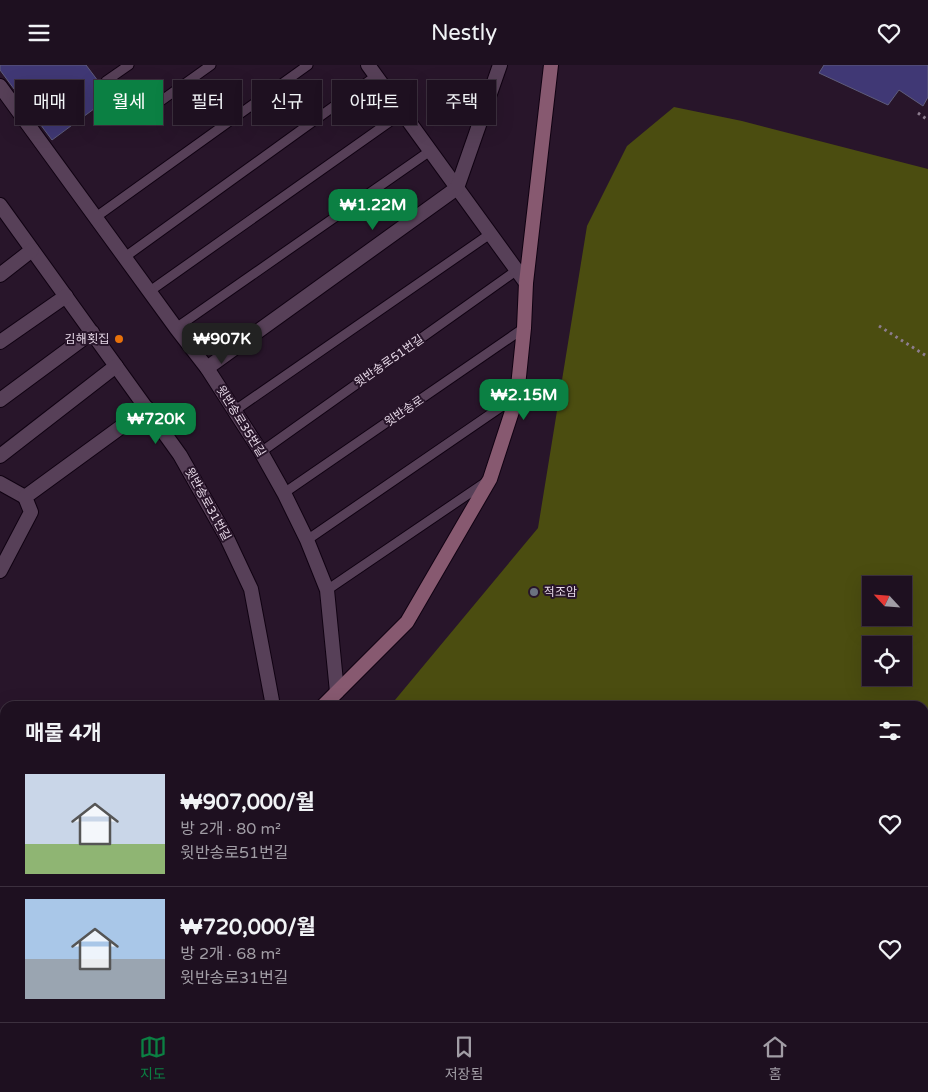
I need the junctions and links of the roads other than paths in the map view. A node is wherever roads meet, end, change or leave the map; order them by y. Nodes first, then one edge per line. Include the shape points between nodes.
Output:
1 (129, 65) edge
2 (212, 65) edge
3 (308, 65) edge
4 (500, 65) edge
5 (551, 65) edge
6 (372, 71) edge
7 (107, 80) edge
8 (0, 86) edge
9 (163, 100) edge
10 (385, 125) edge
11 (411, 125) edge
12 (430, 151) junction
13 (457, 188) junction
14 (1, 208) edge
15 (96, 217) junction
16 (490, 233) junction
17 (32, 250) junction
18 (125, 257) junction
19 (517, 270) junction
20 (0, 275) edge
21 (526, 283) junction
22 (150, 291) junction
23 (66, 296) junction
24 (176, 328) junction
25 (524, 328) junction
26 (92, 332) junction
27 (0, 342) edge
28 (116, 366) junction
29 (207, 368) junction
30 (517, 396) junction
31 (0, 400) edge
32 (147, 408) junction
33 (234, 411) junction
34 (261, 453) junction
35 (0, 456) edge
36 (490, 479) junction
37 (0, 483) edge
38 (284, 493) junction
39 (25, 497) junction
40 (307, 540) junction
41 (0, 571) edge
42 (327, 590) junction
43 (337, 691) junction
44 (272, 701) edge
45 (327, 701) edge

1 - 7 lane
2 - 9 lane
3 - 15 lane
4 - 13 street
5 - 21 main road
6 - 18 lane
8 - 15 street, 윗반송로35번길
10 - 22 lane
11 - 12 street
12 - 13 street
12 - 24 lane
13 - 16 street
13 - 29 street
14 - 17 street, 윗반송로31번길
15 - 18 street, 윗반송로35번길
16 - 19 street
16 - 33 lane
17 - 20 street
17 - 23 street, 윗반송로31번길
18 - 22 street, 윗반송로35번길
19 - 21 street
19 - 34 lane, 윗반송로51번길
21 - 25 main road
22 - 24 street, 윗반송로35번길
23 - 26 street, 윗반송로31번길
23 - 27 street
24 - 29 street, 윗반송로35번길
25 - 30 main road
25 - 38 lane, 윗반송로
26 - 28 street, 윗반송로31번길
26 - 31 street
28 - 32 street, 윗반송로31번길
28 - 35 street
29 - 33 street, 윗반송로35번길
30 - 36 main road
30 - 40 lane
32 - 39 street
32 - 44 street, 윗반송로31번길 via 180,455 227,538 251,589
33 - 34 street, 윗반송로35번길
34 - 38 street, 윗반송로35번길
36 - 42 lane
36 - 43 main road via 407,622
37 - 39 street
38 - 40 street, 윗반송로35번길
39 - 41 street via 31,512
40 - 42 street, 윗반송로35번길
42 - 43 street, 윗반송로35번길
43 - 45 main road

